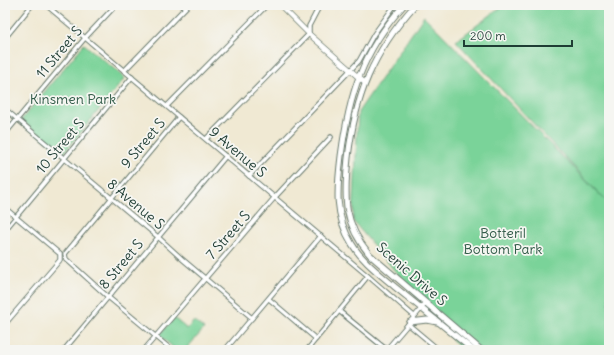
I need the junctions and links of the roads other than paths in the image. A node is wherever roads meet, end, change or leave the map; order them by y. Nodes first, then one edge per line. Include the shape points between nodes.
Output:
1 (32, 5) edge
2 (46, 5) edge
3 (116, 5) edge
4 (188, 5) edge
5 (267, 5) edge
6 (280, 5) edge
7 (320, 5) edge
8 (395, 5) edge
9 (404, 5) edge
10 (415, 5) edge
11 (309, 34) junction
12 (5, 38) edge
13 (85, 38) junction
14 (124, 70) junction
15 (350, 70) junction
16 (132, 77) junction
17 (358, 77) junction
18 (365, 83) junction
19 (167, 106) junction
20 (5, 109) edge
21 (179, 117) junction
22 (17, 119) junction
23 (5, 134) edge
24 (331, 137) dead end
25 (206, 139) junction
26 (226, 156) junction
27 (64, 158) junction
28 (249, 176) junction
29 (275, 197) junction
30 (112, 198) junction
31 (5, 208) edge
32 (16, 217) junction
33 (5, 230) edge
34 (158, 236) junction
35 (321, 236) junction
36 (368, 276) junction
37 (205, 278) junction
38 (108, 297) junction
39 (269, 299) junction
40 (426, 303) junction
41 (421, 308) junction
42 (339, 311) junction
43 (414, 316) junction
44 (252, 318) junction
45 (438, 322) junction
46 (409, 323) junction
47 (5, 324) edge
48 (156, 336) junction
49 (316, 339) junction
50 (64, 350) edge
51 (144, 350) edge
52 (172, 350) edge
53 (225, 350) edge
54 (307, 350) edge
55 (386, 350) edge
56 (439, 350) edge
57 (472, 350) edge
58 (481, 350) edge

1 - 12 street
2 - 13 street, 9 Avenue S
3 - 13 street, 11 Street S
4 - 14 street
5 - 19 street, 9 Street S
6 - 11 street
7 - 11 street via 309,26
8 - 15 street via 359,61
9 - 17 main road, Scenic Drive S via 376,43
10 - 18 main road, Scenic Drive S via 387,40
11 - 15 street
11 - 25 street
13 - 14 street, 9 Avenue S
13 - 22 street, 11 Street S
14 - 16 street, 9 Avenue S
15 - 17 street
15 - 28 street
16 - 19 street, 9 Avenue S
16 - 27 street, 10 Street S
17 - 18 street
17 - 41 main road, Scenic Drive S via 348,110 337,186 340,216 357,252
18 - 40 main road, Scenic Drive S via 350,139 345,199 348,215 353,231 370,255
19 - 21 street, 9 Avenue S
20 - 22 street, 8 Avenue S
21 - 25 street, 9 Avenue S
21 - 30 street, 9 Street S
22 - 23 street, 11 Street S
22 - 27 street, 8 Avenue S
24 - 29 street, 7 Street S
25 - 26 street, 9 Avenue S
26 - 28 street, 9 Avenue S
26 - 34 street, 8 Street S
27 - 30 street, 8 Avenue S
27 - 32 street, 10 Street S
28 - 29 street, 9 Avenue S
29 - 35 street, 9 Avenue S
29 - 37 street, 7 Street S
30 - 34 street, 8 Avenue S
30 - 38 street, 9 Street S via 65,254 66,259
31 - 32 street
32 - 33 street, 10 Street S
32 - 47 street via 60,254 60,260
34 - 37 street, 8 Avenue S
34 - 38 street, 8 Street S
35 - 36 street, 9 Avenue S
35 - 39 street
36 - 42 street
36 - 43 street, 9 Avenue S
37 - 44 street, 8 Avenue S
37 - 48 street, 7 Street S
38 - 48 street
38 - 50 street, 8 Street S
39 - 44 street
39 - 49 street
40 - 41 street
40 - 58 main road, Scenic Drive S
41 - 43 street
41 - 45 main road, Scenic Drive S
42 - 49 street
42 - 55 street
43 - 46 street
44 - 53 street
45 - 46 main road via 427,320
45 - 57 main road, Scenic Drive S
46 - 55 street
46 - 56 street
48 - 51 street, 7 Street S
48 - 52 street
49 - 54 street

